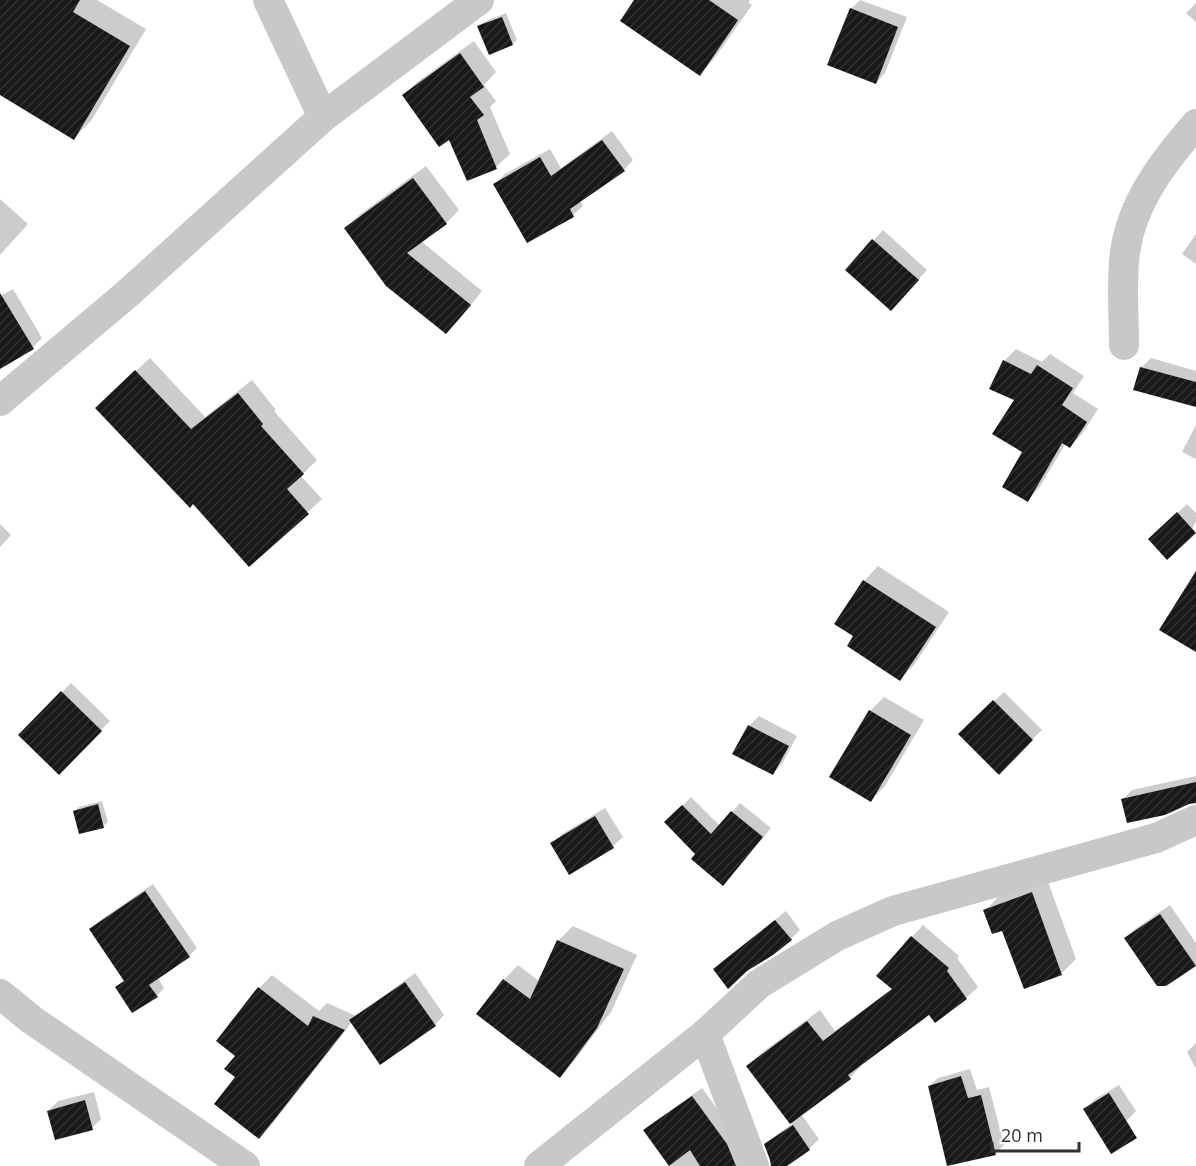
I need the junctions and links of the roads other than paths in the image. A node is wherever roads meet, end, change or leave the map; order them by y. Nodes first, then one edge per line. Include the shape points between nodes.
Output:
1 (268, 0) edge
2 (479, 0) edge
3 (323, 117) junction
4 (1196, 124) edge
5 (1124, 345) dead end
6 (0, 400) edge
7 (1196, 820) edge
8 (0, 994) edge
9 (705, 1034) junction
10 (244, 1166) edge
11 (540, 1166) edge
12 (754, 1166) edge

1 - 3 street
2 - 3 street
3 - 6 street via 127,294
4 - 5 street via 1151,182 1129,231 1124,274
7 - 9 street via 1156,838 893,911 837,936 759,984
8 - 10 street
9 - 11 street
9 - 12 street

